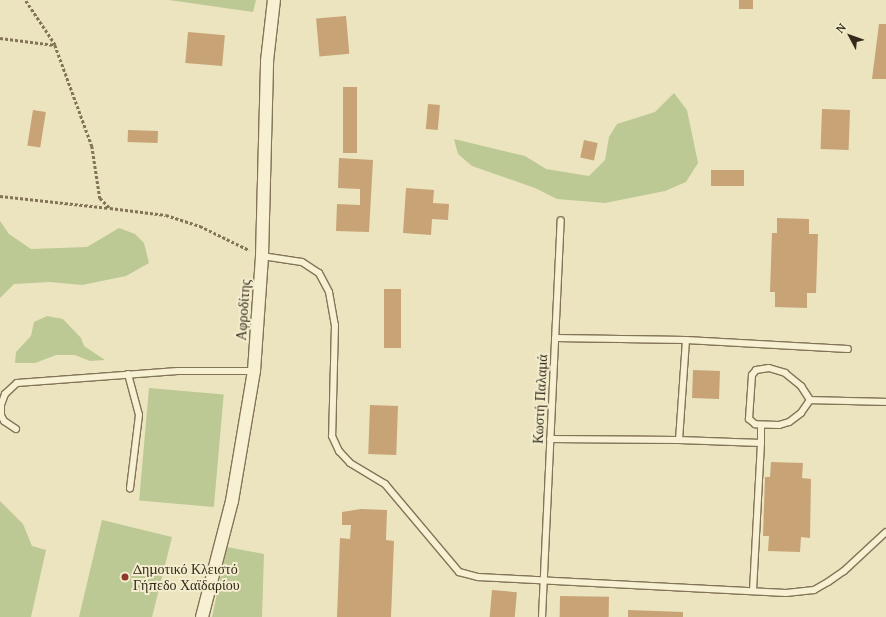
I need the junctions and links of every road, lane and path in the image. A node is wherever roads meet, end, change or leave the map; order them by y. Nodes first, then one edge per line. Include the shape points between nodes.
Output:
1 (25, 0) edge
2 (274, 0) edge
3 (0, 38) edge
4 (55, 45) junction
5 (0, 196) edge
6 (110, 208) junction
7 (561, 220) dead end
8 (262, 256) junction
9 (555, 338) junction
10 (686, 340) junction
11 (848, 350) dead end
12 (254, 371) junction
13 (128, 374) junction
14 (810, 400) junction
15 (886, 402) edge
16 (761, 426) junction
17 (16, 429) dead end
18 (550, 438) junction
19 (679, 440) junction
20 (760, 443) junction
21 (130, 488) dead end
22 (886, 532) edge
23 (543, 579) junction
24 (753, 591) junction
25 (202, 617) edge
26 (542, 617) edge

1 - 4 path
2 - 8 street, Αφροδίτης via 267,61
3 - 4 path
4 - 6 path via 92,146 100,198
5 - 6 path
6 - 8 path via 166,215 200,226
7 - 9 lane, Κωστή Παλαμά
8 - 12 street, Αφροδίτης
8 - 23 lane via 302,262 319,273 329,292 335,325 332,436 339,451 350,463 385,484 459,572 478,577
9 - 10 lane
9 - 18 lane, Κωστή Παλαμά
10 - 11 lane
10 - 19 lane
12 - 13 lane via 193,370
12 - 25 street, Αφροδίτης via 232,501
13 - 17 lane via 17,383 5,394 0,406 4,421
13 - 21 lane via 139,415
14 - 15 lane
14 - 16 lane via 801,413 789,422
14 - 16 lane via 801,386 785,373 769,368 756,370 752,375 749,419
16 - 20 lane
18 - 19 lane
18 - 23 lane, Κωστή Παλαμά
19 - 20 lane
20 - 24 lane
22 - 24 lane via 844,571 814,590 786,593
23 - 24 lane
23 - 26 lane, Κωστή Παλαμά

